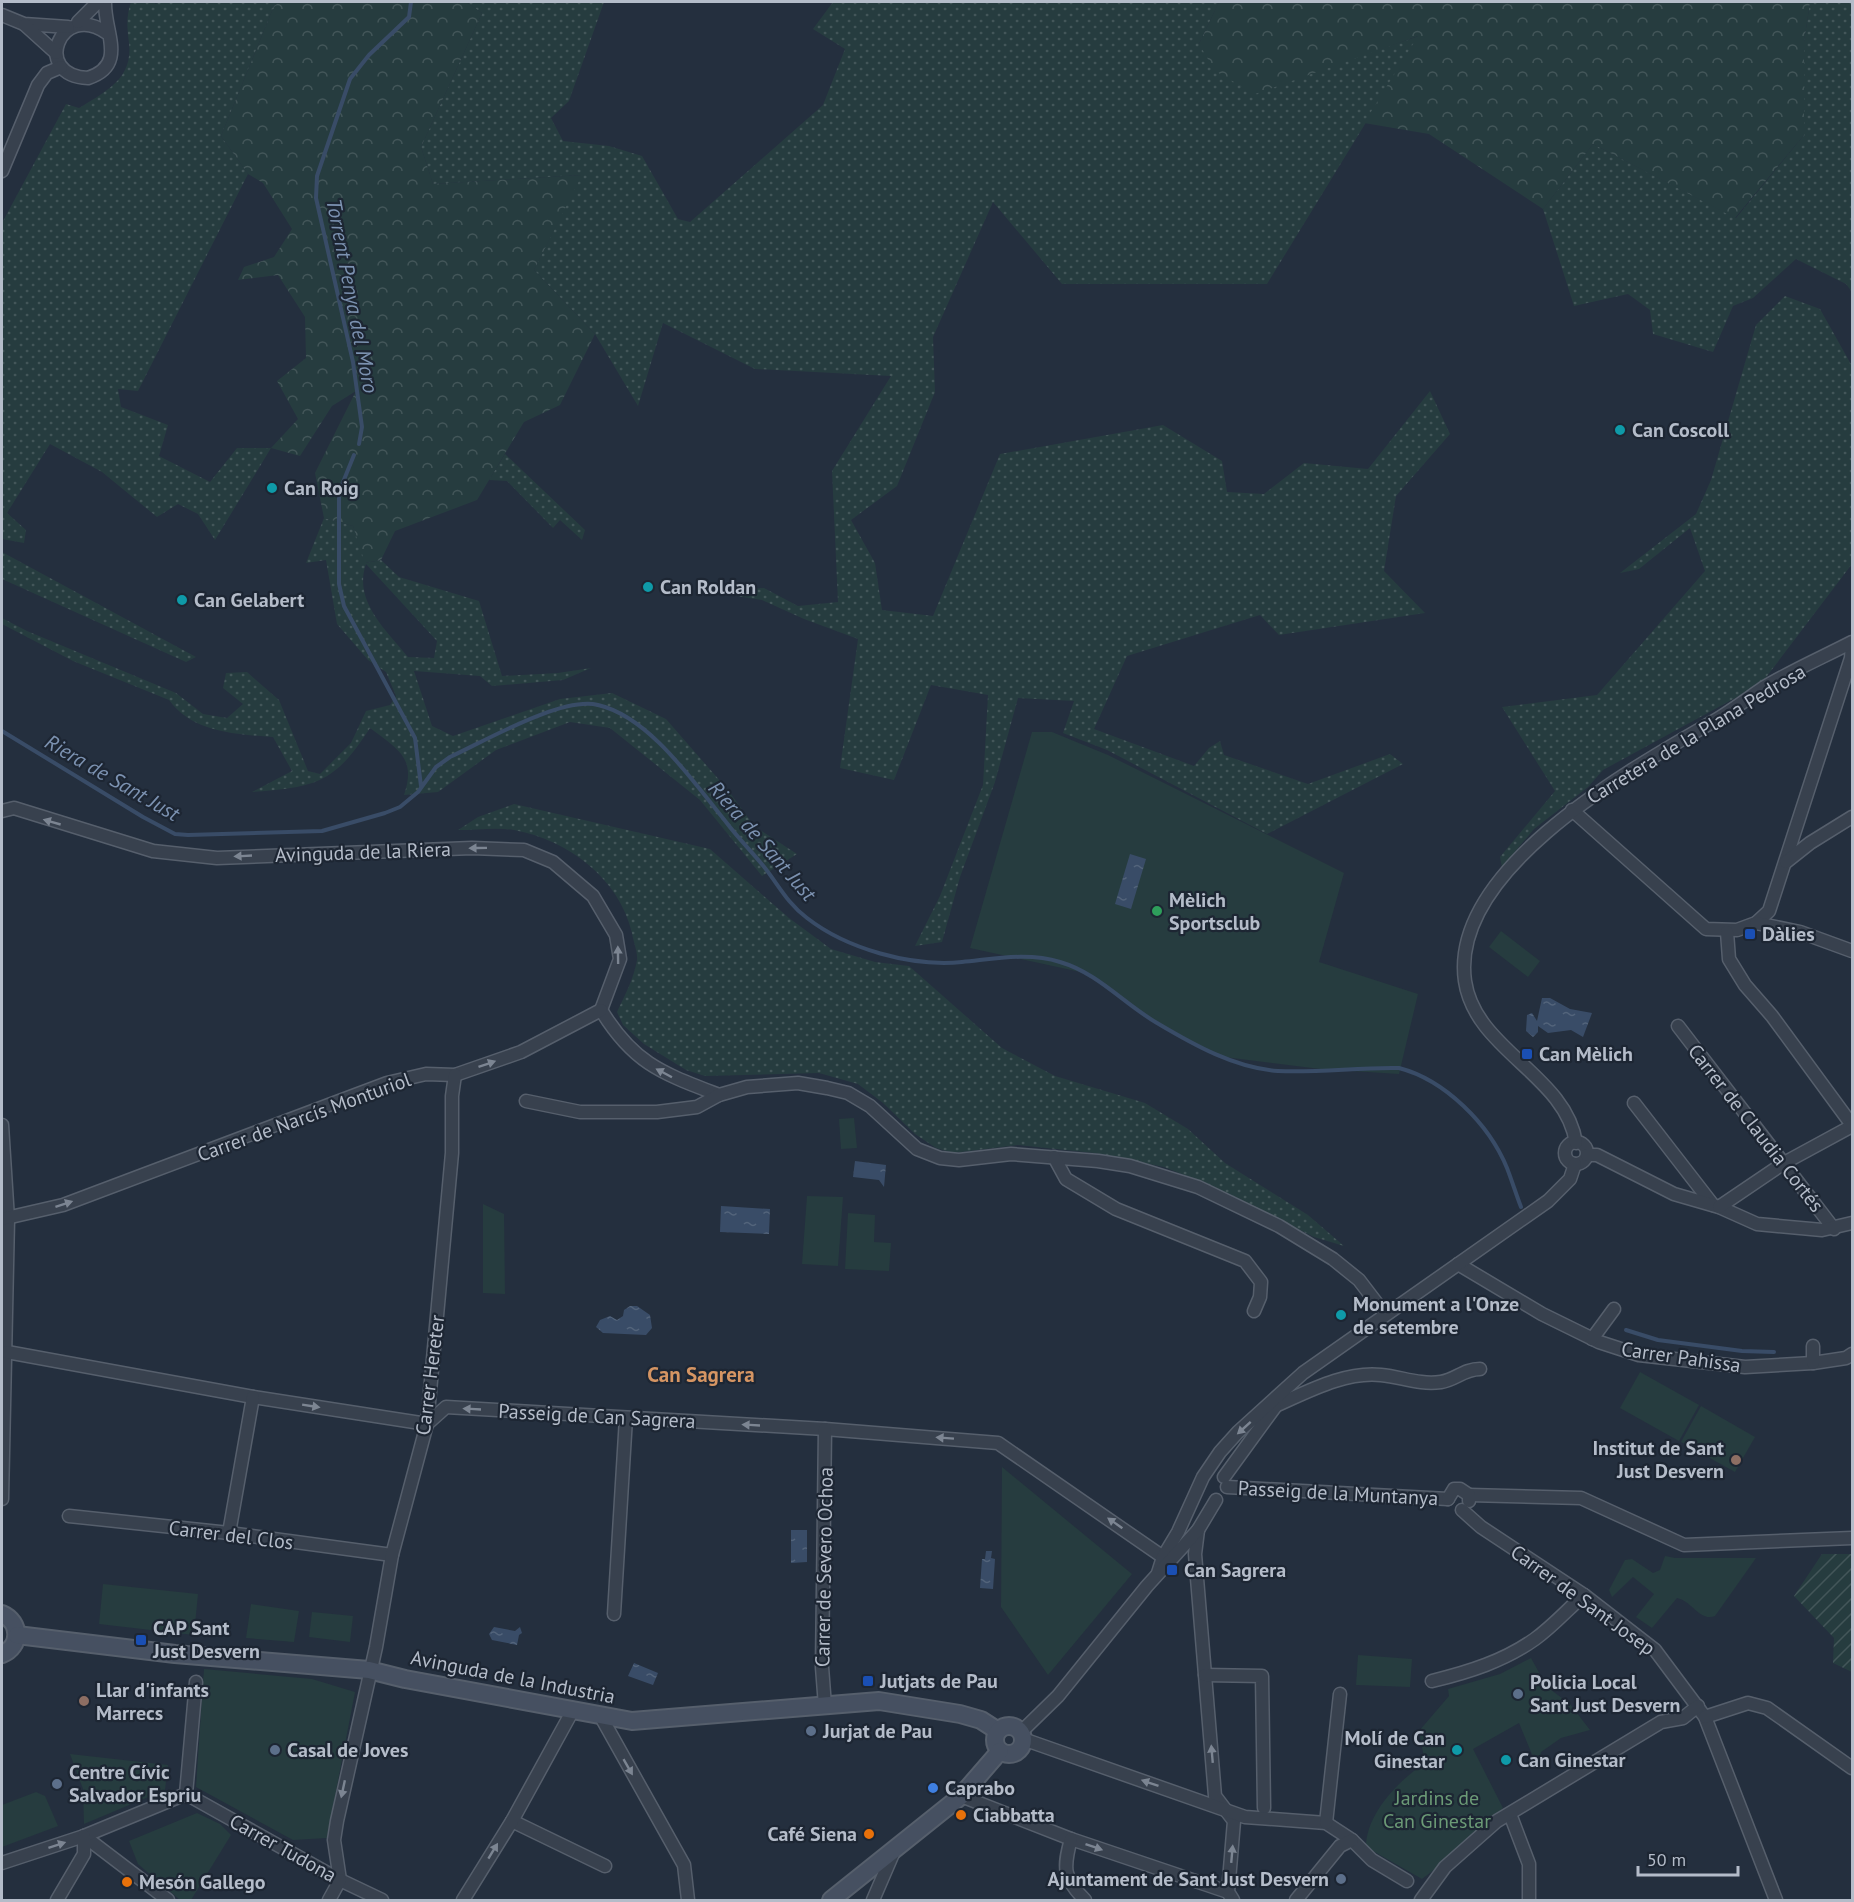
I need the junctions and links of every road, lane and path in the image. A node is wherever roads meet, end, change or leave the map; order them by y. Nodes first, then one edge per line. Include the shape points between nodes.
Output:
1 (98, 2) edge
2 (105, 2) edge
3 (2, 15) edge
4 (24, 24) junction
5 (73, 24) junction
6 (108, 33) junction
7 (56, 53) junction
8 (61, 67) junction
9 (2, 171) edge
10 (1852, 643) edge
11 (1572, 810) junction
12 (2, 811) edge
13 (1852, 817) edge
14 (1785, 863) junction
15 (1756, 923) junction
16 (1727, 932) junction
17 (1852, 951) edge
18 (602, 1010) junction
19 (1678, 1026) dead end
20 (455, 1075) junction
21 (718, 1095) junction
22 (526, 1101) dead end
23 (1634, 1103) dead end
24 (2, 1125) edge
25 (1852, 1126) edge
26 (1576, 1143) junction
27 (1587, 1155) junction
28 (1053, 1157) junction
29 (1784, 1162) junction
30 (1575, 1164) junction
31 (1716, 1206) junction
32 (5, 1219) edge
33 (1852, 1223) edge
34 (1834, 1229) junction
35 (1458, 1264) junction
36 (1614, 1309) dead end
37 (1254, 1311) dead end
38 (1385, 1314) junction
39 (1592, 1339) junction
40 (1813, 1346) dead end
41 (7, 1352) junction
42 (1852, 1354) edge
43 (1813, 1363) junction
44 (1480, 1369) dead end
45 (1287, 1389) junction
46 (253, 1397) junction
47 (1275, 1406) junction
48 (626, 1418) junction
49 (427, 1424) junction
50 (825, 1429) junction
51 (1201, 1482) junction
52 (1226, 1482) junction
53 (2, 1485) edge
54 (1469, 1495) junction
55 (2, 1499) edge
56 (1448, 1499) junction
57 (1216, 1500) junction
58 (1462, 1510) junction
59 (69, 1516) dead end
60 (1198, 1530) junction
61 (229, 1533) junction
62 (1852, 1538) edge
63 (392, 1555) junction
64 (1163, 1557) junction
65 (1158, 1573) junction
66 (1584, 1595) junction
67 (2, 1614) edge
68 (614, 1614) dead end
69 (17, 1635) junction
70 (2, 1654) edge
71 (369, 1670) junction
72 (1205, 1675) junction
73 (1432, 1681) dead end
74 (196, 1682) dead end
75 (1340, 1694) dead end
76 (825, 1706) junction
77 (573, 1710) junction
78 (1702, 1712) junction
79 (600, 1715) junction
80 (998, 1731) junction
81 (1022, 1736) junction
82 (1000, 1751) junction
83 (1852, 1768) edge
84 (186, 1794) junction
85 (961, 1796) junction
86 (1264, 1808) dead end
87 (1226, 1809) junction
88 (1510, 1814) junction
89 (512, 1821) junction
90 (1326, 1823) junction
91 (84, 1836) junction
92 (1071, 1839) junction
93 (1352, 1840) junction
94 (896, 1848) junction
95 (2, 1863) edge
96 (605, 1866) dead end
97 (340, 1880) junction
98 (1407, 1881) dead end
99 (1231, 1896) edge
100 (57, 1900) edge
101 (168, 1900) edge
102 (329, 1900) edge
103 (382, 1900) edge
104 (463, 1900) edge
105 (688, 1900) edge
106 (831, 1900) edge
107 (873, 1900) edge
108 (1085, 1900) edge
109 (1296, 1900) edge
110 (1421, 1900) edge
111 (1529, 1900) edge
112 (1776, 1900) edge

1 - 5 street
2 - 6 street
3 - 4 street
4 - 5 street
4 - 7 street
5 - 6 street via 98,26
5 - 7 street via 60,35
6 - 8 street via 112,53 105,70 78,78
7 - 8 street
8 - 9 street via 47,73 38,85
10 - 11 street, Carretera de la Plana Pedrosa via 1765,687
10 - 14 street via 1851,658
11 - 16 street via 1696,922 1706,929
11 - 26 street, Carretera de la Plana Pedrosa via 1502,878 1477,913 1466,948 1465,981 1484,1025 1559,1102 1574,1130
18 -> 12 street, Avinguda de la Riera via 620,959 616,935 593,896 553,862 524,850 464,848 217,858 153,851 14,808
13 - 14 street
14 - 15 street via 1769,911
15 - 16 street
15 - 17 street via 1800,932
16 - 25 street via 1729,959 1745,985
20 -> 18 street, Carrer de Narcís Monturiol via 521,1052
21 -> 18 street via 661,1073 618,1037
19 - 29 street, Carrer de Claudia Cortés
32 -> 20 street, Carrer de Narcís Monturiol via 63,1205 387,1083 426,1074
20 - 49 street, Carrer Hereter via 452,1153
21 - 22 street via 697,1107 657,1112 580,1113
21 - 28 street via 747,1087 798,1083 827,1088 848,1093 870,1106 898,1134 928,1155 959,1160 1011,1154
23 - 31 street
24 - 32 street
25 - 29 street
26 - 27 street via 1584,1146
26 - 30 street via 1568,1146 1565,1154
27 - 30 street
27 - 31 street via 1597,1155 1674,1194
28 - 37 street via 1066,1179 1116,1209 1245,1261 1261,1282
28 - 38 street via 1130,1166 1198,1187 1333,1259 1359,1280
29 - 31 street
29 - 34 street, Carrer de Claudia Cortés
30 - 35 street via 1570,1179 1548,1200
31 - 34 street via 1757,1224
32 - 41 street
33 - 34 street
35 - 38 street
35 - 39 street, Carrer Pahissa
36 - 39 street
38 - 45 street
39 - 43 street, Carrer Pahissa via 1640,1355 1717,1364 1745,1367
40 - 43 street
41 - 46 street
41 - 53 street
42 - 43 street, Carrer Pahissa
44 - 47 street via 1469,1369 1444,1382 1416,1383 1368,1374 1319,1386
45 - 47 street
45 -> 51 street via 1238,1432
46 -> 49 street
46 - 61 street
47 - 52 street
48 -> 49 street, Passeig de Can Sagrera via 446,1407
50 -> 48 street, Passeig de Can Sagrera
48 - 68 street
49 - 63 street, Carrer Hereter
64 -> 50 street, Passeig de Can Sagrera via 998,1443
50 - 76 street, Carrer de Severo Ochoa
51 - 52 street via 1209,1473 1218,1473
51 - 57 street via 1205,1497
51 - 64 street
52 - 56 street, Passeig de la Muntanya
52 - 57 street via 1222,1497
53 - 55 street
54 - 56 street via 1454,1490
54 - 58 street via 1469,1504
54 - 62 street via 1581,1498 1684,1545
56 - 58 street via 1455,1510
57 - 60 street
58 - 66 street, Carrer de Sant Josep via 1481,1527
59 - 61 street, Carrer del Clos
60 - 65 street
60 - 72 street via 1195,1554
61 - 63 street, Carrer del Clos
63 - 71 street, Carrer Hereter
64 - 65 street
65 - 81 street
66 - 73 street via 1536,1638 1509,1655 1471,1671
66 - 78 street, Carrer de Sant Josep via 1655,1650
67 - 69 street via 14,1623
69 - 70 street via 11,1649
69 - 71 street, Avinguda de la Industria via 175,1654
71 - 77 street, Avinguda de la Industria
71 -> 97 street, Carrer Hereter via 335,1830
72 - 86 street via 1262,1676
87 -> 72 street via 1215,1796
74 - 84 street
75 - 90 street
76 - 79 street, Avinguda de la Industria via 632,1721
76 - 80 street, Avinguda de la Industria via 879,1701 960,1714 981,1720
77 - 79 street, Avinguda de la Industria
77 - 89 street
78 - 83 street via 1748,1703 1767,1708
78 - 88 street via 1661,1722
78 - 112 street, Carrer de Sant Josep
79 -> 105 street via 684,1865
80 - 81 street via 1006,1726
80 - 82 street via 995,1738
81 - 82 street via 1022,1747 1016,1753
87 -> 81 street
82 - 85 street
84 - 91 street
84 - 97 street, Carrer Tudona
85 - 92 street
85 - 94 street
87 - 90 street via 1245,1817
99 -> 87 street via 1234,1821
88 - 110 street via 1454,1860 1431,1883
88 - 111 street via 1529,1864
89 - 96 street
104 -> 89 street
90 - 93 street
95 -> 91 street
91 - 100 street via 84,1854
91 - 101 street
92 -> 99 street
92 - 108 street via 1065,1862 1069,1884
93 - 98 street via 1372,1860
93 - 109 street via 1340,1846
94 - 106 street
94 - 107 street
97 - 102 street
97 - 103 street, Carrer Tudona

